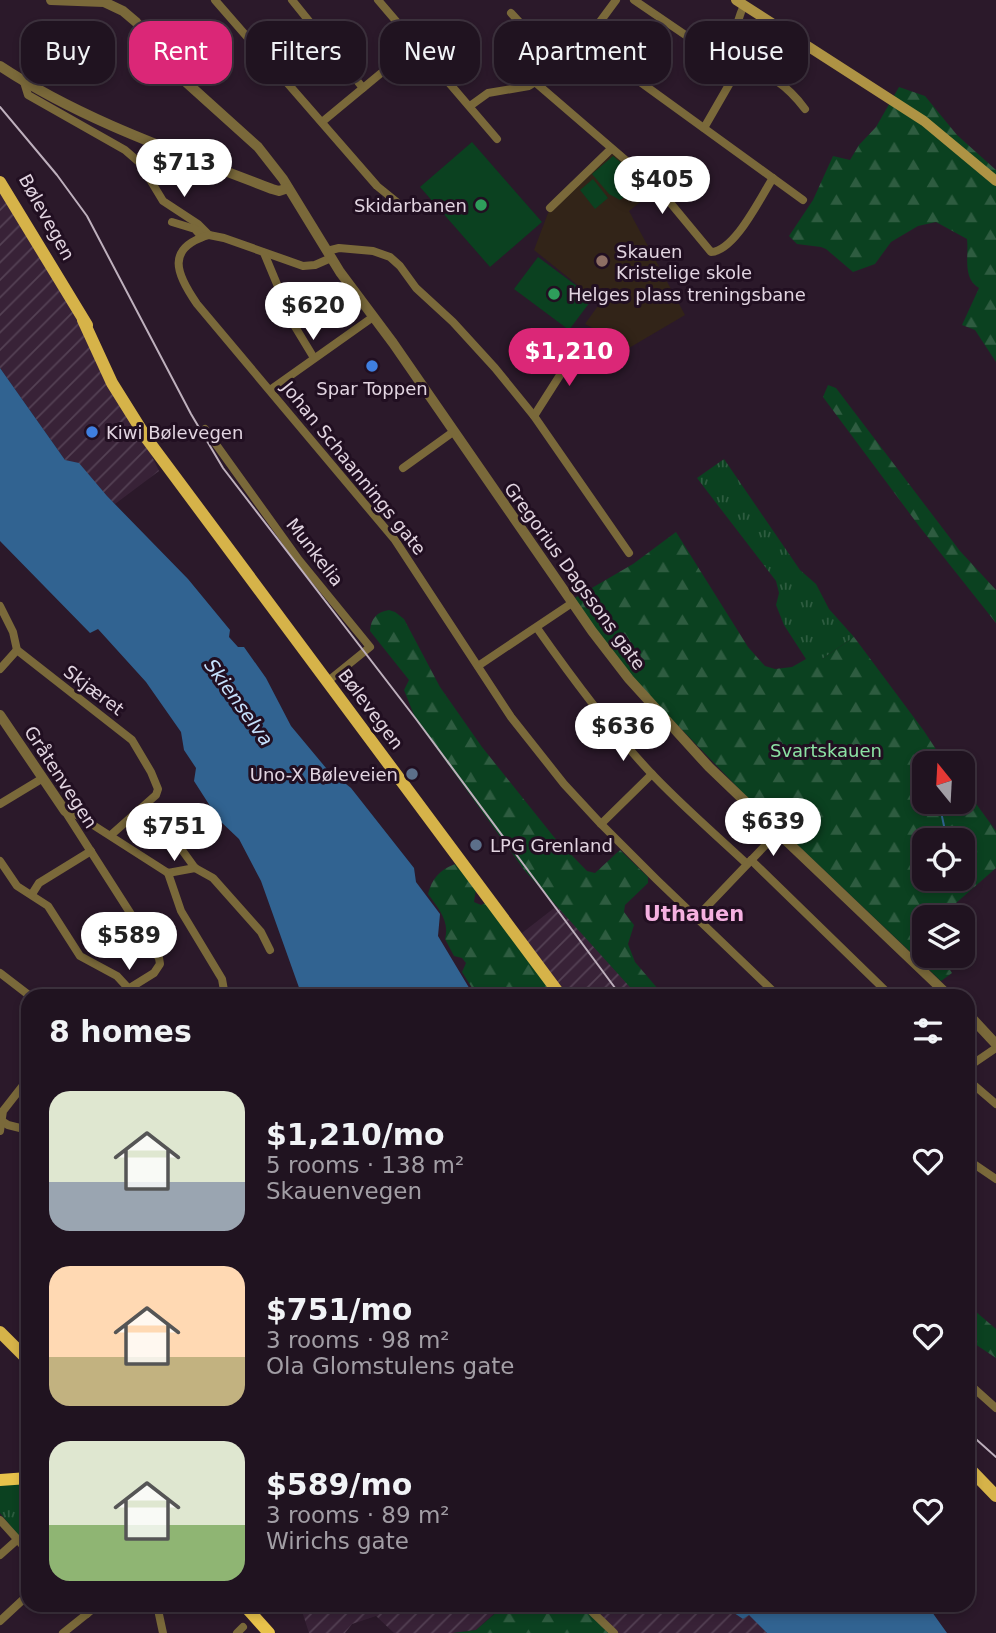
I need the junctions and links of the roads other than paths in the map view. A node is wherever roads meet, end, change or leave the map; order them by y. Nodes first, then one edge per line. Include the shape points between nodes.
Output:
1 (51, 0) edge
2 (64, 0) edge
3 (215, 0) edge
4 (292, 0) edge
5 (378, 0) edge
6 (616, 0) edge
7 (634, 0) edge
8 (740, 2) edge
9 (511, 13) dead end
10 (395, 21) edge
11 (518, 21) edge
12 (600, 21) edge
13 (739, 21) edge
14 (685, 35) edge
15 (0, 66) edge
16 (380, 74) edge
17 (21, 80) edge
18 (25, 84) edge
19 (28, 84) edge
20 (450, 84) edge
21 (533, 84) edge
22 (537, 84) edge
23 (643, 84) edge
24 (729, 84) edge
25 (780, 84) edge
26 (363, 88) junction
27 (470, 106) junction
28 (805, 109) dead end
29 (322, 122) junction
30 (704, 128) junction
31 (497, 139) dead end
32 (611, 149) junction
33 (0, 170) edge
34 (773, 178) junction
35 (996, 181) edge
36 (0, 182) edge
37 (288, 188) junction
38 (803, 200) dead end
39 (398, 202) dead end
40 (550, 208) dead end
41 (172, 222) dead end
42 (205, 236) junction
43 (264, 253) junction
44 (329, 254) junction
45 (61, 282) junction
46 (373, 317) junction
47 (574, 346) dead end
48 (314, 358) junction
49 (270, 390) junction
50 (534, 416) junction
51 (205, 429) dead end
52 (453, 432) junction
53 (403, 468) dead end
54 (629, 553) dead end
55 (572, 603) junction
56 (0, 606) edge
57 (537, 628) junction
58 (17, 650) junction
59 (478, 666) junction
60 (0, 669) edge
61 (328, 681) junction
62 (0, 715) edge
63 (652, 774) junction
64 (43, 778) junction
65 (148, 803) junction
66 (0, 804) edge
67 (65, 811) junction
68 (601, 824) junction
69 (778, 832) junction
70 (111, 835) junction
71 (90, 851) junction
72 (0, 861) edge
73 (749, 862) junction
74 (195, 868) junction
75 (168, 873) junction
76 (32, 894) junction
77 (696, 918) junction
78 (270, 950) dead end
79 (0, 973) edge
80 (21, 989) edge
81 (129, 989) joint
82 (224, 989) edge
83 (556, 989) edge
84 (771, 989) edge
85 (884, 989) edge
86 (942, 989) edge
87 (975, 1022) edge
88 (996, 1046) edge
89 (975, 1062) edge
90 (975, 1086) edge
91 (21, 1088) edge
92 (996, 1104) edge
93 (1, 1121) edge
94 (21, 1128) edge
95 (0, 1131) edge
96 (975, 1165) edge
97 (996, 1179) edge
98 (1, 1330) edge
99 (21, 1346) edge
100 (21, 1352) edge
101 (975, 1389) edge
102 (996, 1408) edge
103 (21, 1471) edge
104 (0, 1472) edge
105 (975, 1474) edge
106 (21, 1478) edge
107 (0, 1480) edge
108 (996, 1496) edge
109 (0, 1520) edge
110 (18, 1539) junction
111 (21, 1543) edge
112 (0, 1555) edge
113 (21, 1602) edge
114 (89, 1612) edge
115 (158, 1612) edge
116 (250, 1612) edge
117 (592, 1612) edge
118 (87, 1614) joint
119 (0, 1621) edge
120 (63, 1633) edge
121 (163, 1633) edge
122 (269, 1633) edge
123 (614, 1633) edge

1 - 2 street, Gregorius Dagssons gate
2 - 37 street, Gregorius Dagssons gate via 104,2 129,15 177,74 258,147
3 - 29 street
4 - 26 street
5 - 10 street
6 - 12 street
7 - 14 street
8 - 13 street
8 - 35 main road via 924,121
9 - 11 street
15 - 17 street
16 - 26 street
18 - 42 street via 28,95 135,157 163,201 198,224
19 - 37 street via 144,139 272,189
20 - 27 street
21 - 27 street via 488,93
22 - 32 street
23 - 30 street
24 - 30 street
25 - 28 street
26 - 29 street
27 - 31 street
29 - 39 street via 377,186
30 - 34 street
32 - 34 street via 658,188 711,252 736,236
32 - 40 street
33 - 45 main road, Bølevegen
34 - 38 street
36 - 45 main road, Bølevegen
37 - 44 street, Gregorius Dagssons gate
41 - 42 street
42 - 43 street via 224,237
42 - 49 street, Johan Schaannings gate via 181,251 180,277 197,304
43 - 44 street via 309,266
43 - 48 street via 294,325
44 - 46 street, Gregorius Dagssons gate
44 - 50 street via 339,248 366,250 394,261
45 - 61 main road, Bølevegen via 153,444
46 - 48 street
46 - 52 street, Gregorius Dagssons gate
47 - 50 street
48 - 49 street
49 - 59 street, Johan Schaannings gate via 395,540
50 - 54 street
51 - 61 street, Munkelia via 299,560 370,647
52 - 53 street
52 - 55 street, Gregorius Dagssons gate
55 - 57 street
55 - 69 street, Gregorius Dagssons gate via 659,715
56 - 58 street
57 - 59 street
57 - 63 street via 581,691
58 - 60 street
58 - 65 street, Skjæret via 132,740 158,789
59 - 68 street, Johan Schaannings gate via 511,717
61 - 83 main road, Bølevegen
62 - 64 street, Gråtenvegen
63 - 68 street
63 - 73 street
64 - 66 street
64 - 67 street, Gråtenvegen
65 - 70 street
65 - 74 street
67 - 70 street
67 - 71 street, Gråtenvegen
68 - 77 street, Johan Schaannings gate
69 - 73 street
69 - 86 street, Gregorius Dagssons gate
70 - 75 street
71 - 76 street via 39,883
71 - 81 street, Gråtenvegen via 159,958 154,973
72 - 76 street via 18,886
73 - 77 street
73 - 85 street
74 - 75 street
74 - 78 street via 213,878 261,932
75 - 82 street via 181,911
76 - 81 street via 48,906 80,956 117,976
77 - 84 street, Johan Schaannings gate
79 - 80 street
87 - 88 street
88 - 89 street
90 - 92 street
91 - 93 street
93 - 94 street
93 - 95 street
96 - 97 street
98 - 99 main road
98 - 100 main road
101 - 102 street
103 - 104 highway
105 - 108 main road
106 - 107 highway
109 - 110 street
110 - 111 street
110 - 112 street
113 - 119 street
114 - 118 street
115 - 121 street
116 - 122 highway
117 - 123 street
118 - 120 street

